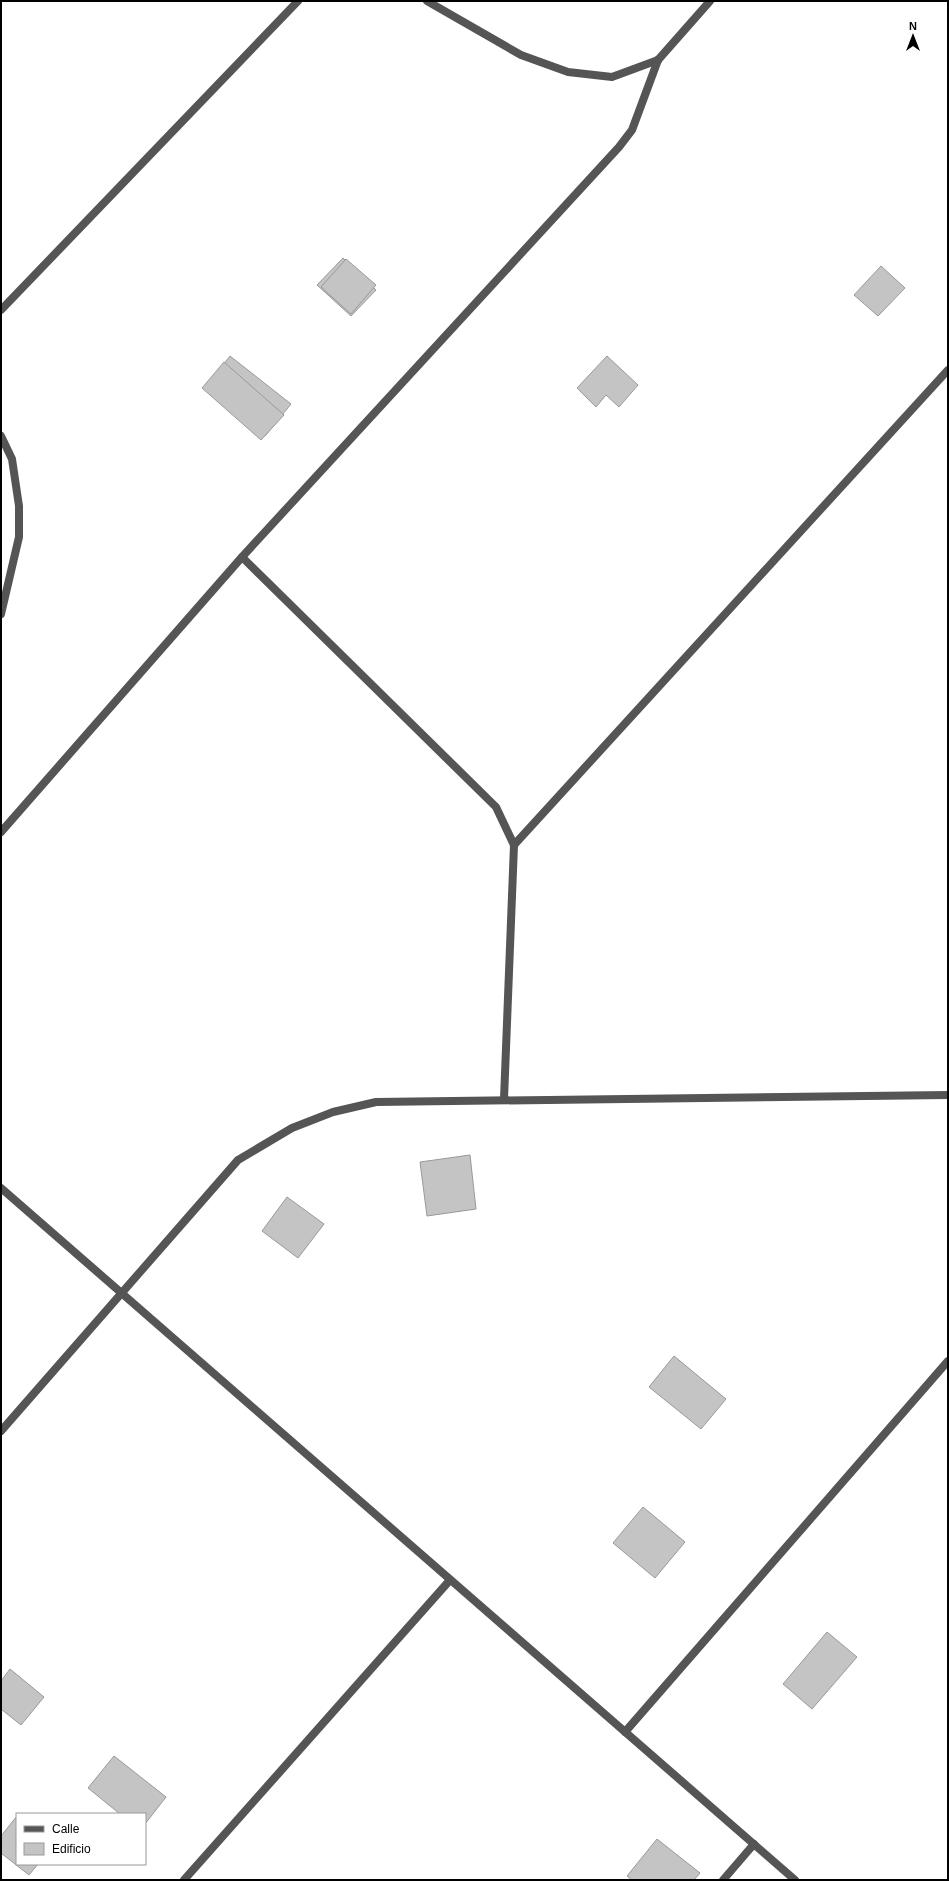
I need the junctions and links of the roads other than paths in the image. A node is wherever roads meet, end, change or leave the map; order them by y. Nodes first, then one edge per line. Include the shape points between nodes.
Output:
1 (298, 1) edge
2 (427, 1) edge
3 (710, 1) edge
4 (658, 60) junction
5 (1, 310) edge
6 (948, 370) edge
7 (1, 436) edge
8 (242, 557) junction
9 (1, 614) edge
10 (1, 832) edge
11 (514, 845) junction
12 (948, 1095) edge
13 (504, 1099) junction
14 (1, 1188) edge
15 (122, 1294) junction
16 (948, 1361) edge
17 (1, 1431) edge
18 (450, 1580) junction
19 (625, 1732) junction
20 (754, 1844) junction
21 (184, 1880) edge
22 (723, 1880) edge
23 (795, 1880) edge

1 - 5 street
2 - 4 street via 521,55 568,72 612,78
3 - 4 street
4 - 8 street via 632,130 619,147
6 - 11 street
7 - 9 street via 12,459 15,475 19,537
8 - 10 street
8 - 11 street via 496,807
11 - 13 street
12 - 13 street
13 - 15 street via 376,1102 333,1112 292,1128 238,1160
14 - 15 street
15 - 17 street
15 - 18 street
16 - 19 street
18 - 19 street
18 - 21 street
19 - 20 street
20 - 22 street
20 - 23 street

